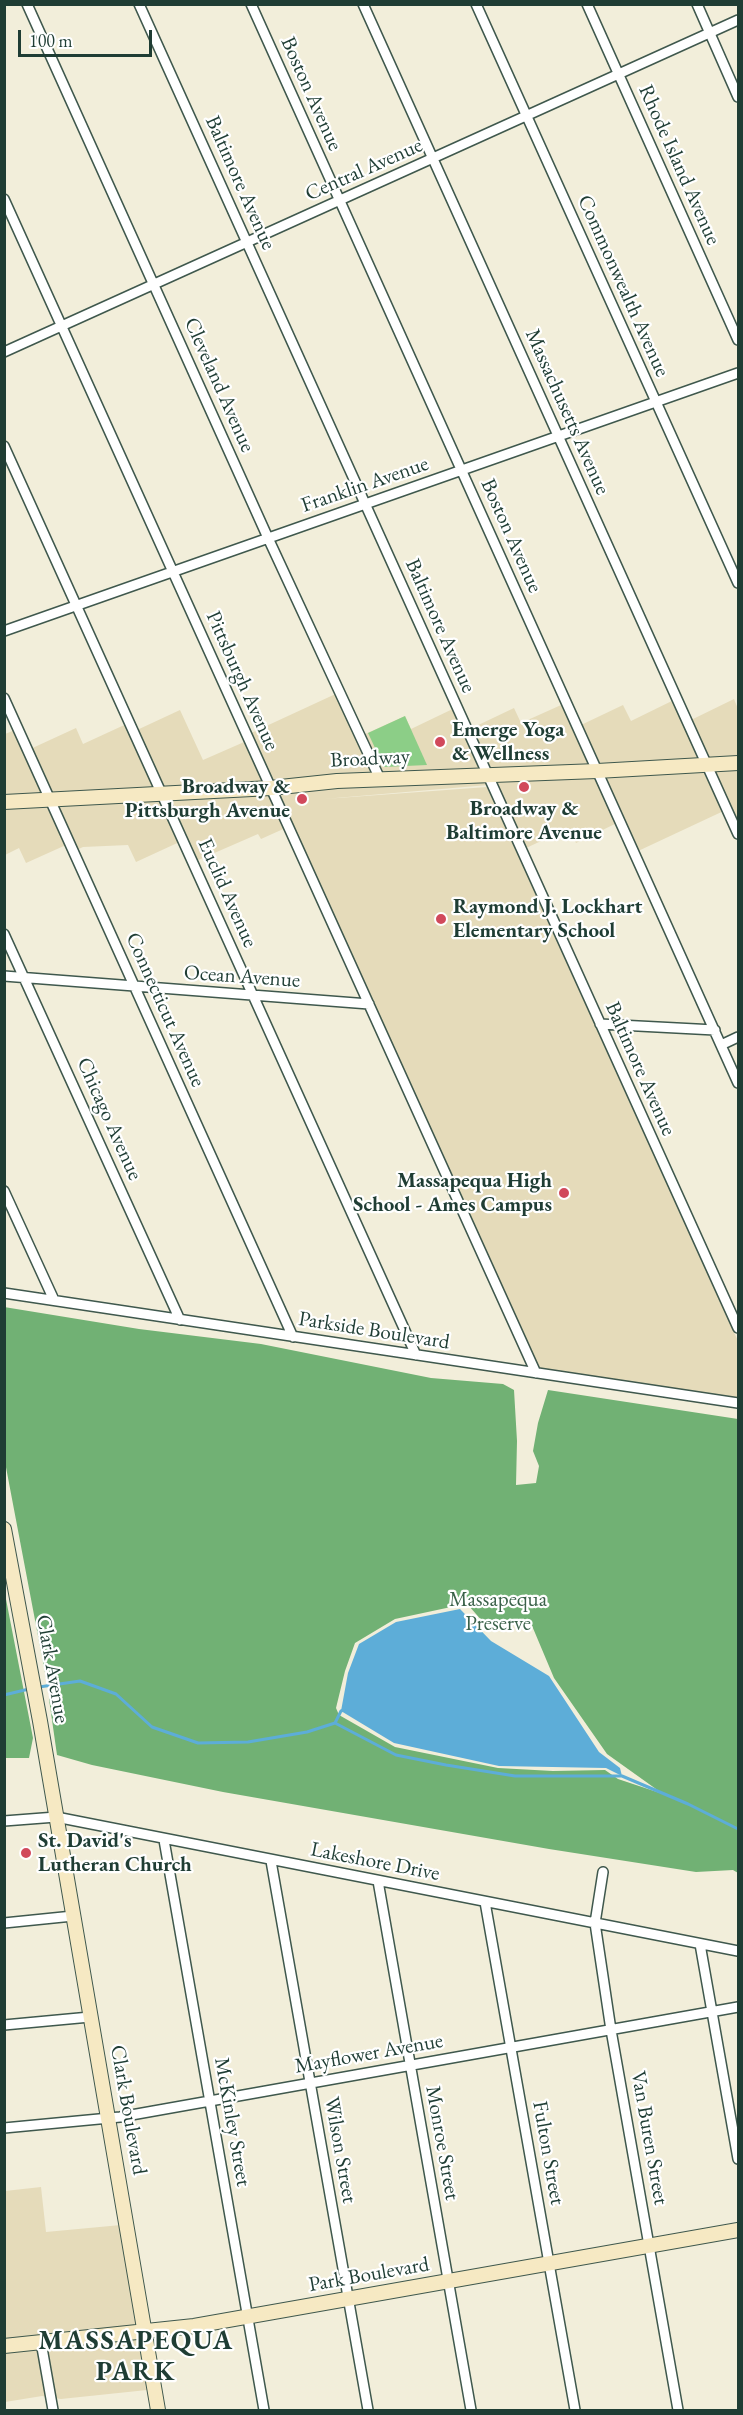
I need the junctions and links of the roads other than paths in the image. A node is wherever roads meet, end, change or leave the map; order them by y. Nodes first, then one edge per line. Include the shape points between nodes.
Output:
1 (27, 4) edge
2 (139, 4) edge
3 (251, 4) edge
4 (363, 4) edge
5 (476, 4) edge
6 (587, 4) edge
7 (697, 4) edge
8 (738, 20) edge
9 (710, 33) junction
10 (618, 74) junction
11 (738, 97) edge
12 (527, 116) junction
13 (433, 158) junction
14 (4, 200) edge
15 (340, 200) junction
16 (247, 243) junction
17 (154, 284) junction
18 (62, 326) junction
19 (738, 340) edge
20 (4, 352) edge
21 (738, 373) edge
22 (655, 402) junction
23 (558, 436) junction
24 (4, 446) edge
25 (462, 470) junction
26 (365, 504) junction
27 (268, 538) junction
28 (173, 572) junction
29 (738, 583) edge
30 (77, 606) junction
31 (4, 631) edge
32 (4, 698) edge
33 (738, 763) edge
34 (708, 765) junction
35 (597, 771) junction
36 (487, 776) junction
37 (380, 779) junction
38 (271, 788) junction
39 (162, 793) junction
40 (51, 801) junction
41 (4, 802) edge
42 (738, 834) edge
43 (4, 934) edge
44 (4, 976) edge
45 (24, 978) junction
46 (136, 988) junction
47 (253, 996) junction
48 (369, 1004) junction
49 (600, 1024) junction
50 (715, 1030) junction
51 (738, 1037) edge
52 (721, 1045) junction
53 (738, 1083) edge
54 (4, 1191) edge
55 (4, 1293) edge
56 (54, 1300) junction
57 (180, 1320) junction
58 (738, 1328) edge
59 (293, 1337) junction
60 (416, 1355) junction
61 (536, 1373) junction
62 (738, 1403) edge
63 (4, 1529) edge
64 (56, 1817) junction
65 (4, 1821) edge
66 (164, 1840) junction
67 (271, 1861) junction
68 (603, 1872) dead end
69 (378, 1881) junction
70 (485, 1902) junction
71 (73, 1916) junction
72 (4, 1923) edge
73 (595, 1923) junction
74 (700, 1944) junction
75 (738, 1951) edge
76 (738, 2007) edge
77 (712, 2012) junction
78 (90, 2017) junction
79 (4, 2025) edge
80 (611, 2030) junction
81 (511, 2048) junction
82 (411, 2065) junction
83 (310, 2083) junction
84 (210, 2101) junction
85 (108, 2117) junction
86 (4, 2128) edge
87 (738, 2160) edge
88 (738, 2230) edge
89 (649, 2246) junction
90 (549, 2264) junction
91 (449, 2282) junction
92 (348, 2300) junction
93 (248, 2317) junction
94 (144, 2332) junction
95 (41, 2342) junction
96 (4, 2346) edge
97 (53, 2410) edge
98 (158, 2410) edge
99 (264, 2410) edge
100 (368, 2410) edge
101 (471, 2410) edge
102 (575, 2410) edge
103 (678, 2410) edge

1 - 17 street, Cleveland Avenue
2 - 16 street, Baltimore Avenue
3 - 15 street, Boston Avenue
4 - 13 street, Massachusetts Avenue
5 - 12 street, Commonwealth Avenue
6 - 10 street, Rhode Island Avenue
7 - 9 street
8 - 9 street, Central Avenue
9 - 10 street, Central Avenue
9 - 11 street
10 - 12 street, Central Avenue
10 - 19 street, Rhode Island Avenue
12 - 13 street, Central Avenue
12 - 22 street, Commonwealth Avenue
13 - 15 street, Central Avenue
13 - 23 street, Massachusetts Avenue
14 - 18 street, Pittsburgh Avenue
15 - 16 street, Central Avenue
15 - 25 street, Boston Avenue
16 - 17 street, Central Avenue
16 - 26 street, Baltimore Avenue
17 - 18 street, Central Avenue
17 - 27 street, Cleveland Avenue
18 - 20 street, Central Avenue
18 - 28 street, Pittsburgh Avenue
21 - 22 street, Franklin Avenue
22 - 23 street, Franklin Avenue
22 - 29 street, Commonwealth Avenue
23 - 25 street, Franklin Avenue
23 - 34 street, Massachusetts Avenue
24 - 30 street, Euclid Avenue
25 - 26 street, Franklin Avenue
25 - 35 street, Boston Avenue
26 - 27 street, Franklin Avenue
26 - 36 street, Baltimore Avenue
27 - 28 street, Franklin Avenue
27 - 37 street, Cleveland Avenue
28 - 30 street, Franklin Avenue
28 - 38 street, Pittsburgh Avenue
30 - 31 street, Franklin Avenue
30 - 39 street, Euclid Avenue
32 - 40 street, Connecticut Avenue
33 - 34 street, Broadway
34 - 35 street, Broadway
34 - 42 street, Massachusetts Avenue
35 - 36 street, Broadway
35 - 50 street, Boston Avenue
36 - 37 street, Broadway
36 - 49 street, Baltimore Avenue
37 - 38 street, Broadway
38 - 39 street, Broadway
38 - 48 street, Pittsburgh Avenue
39 - 40 street, Broadway
39 - 47 street, Euclid Avenue
40 - 41 street, Broadway
40 - 46 street, Connecticut Avenue
43 - 45 street, Chicago Avenue
44 - 45 street, Ocean Avenue
45 - 46 street, Ocean Avenue
45 - 57 street, Chicago Avenue
46 - 47 street, Ocean Avenue
46 - 59 street, Connecticut Avenue
47 - 48 street, Ocean Avenue
47 - 60 street, Euclid Avenue
48 - 61 street, Pittsburgh Avenue
49 - 50 street
49 - 58 street, Baltimore Avenue
50 - 52 street, Boston Avenue
51 - 52 street
52 - 53 street, Boston Avenue
54 - 56 street
55 - 56 street, Parkside Boulevard
56 - 57 street, Parkside Boulevard
57 - 59 street, Parkside Boulevard
59 - 60 street, Parkside Boulevard
60 - 61 street, Parkside Boulevard
61 - 62 street, Parkside Boulevard
63 - 64 street, Clark Avenue
64 - 65 street, Lakeshore Drive
64 - 66 street, Lakeshore Drive
64 - 71 street, Clark Boulevard
66 - 67 street, Lakeshore Drive
66 - 84 street, McKinley Street
67 - 69 street, Lakeshore Drive
67 - 83 street, Wilson Street
68 - 73 street, Van Buren Street
69 - 70 street, Lakeshore Drive
69 - 82 street, Monroe Street
70 - 73 street, Lakeshore Drive
70 - 81 street, Fulton Street
71 - 72 street
71 - 78 street, Clark Boulevard
73 - 74 street, Lakeshore Drive
73 - 80 street, Van Buren Street
74 - 75 street, Lakeshore Drive
74 - 77 street
76 - 77 street, Mayflower Avenue
77 - 80 street, Mayflower Avenue
77 - 87 street
78 - 79 street
78 - 85 street, Clark Boulevard
80 - 81 street, Mayflower Avenue
80 - 89 street, Van Buren Street
81 - 82 street, Mayflower Avenue
81 - 90 street, Fulton Street
82 - 83 street, Mayflower Avenue
82 - 91 street, Monroe Street
83 - 84 street, Mayflower Avenue
83 - 92 street, Wilson Street
84 - 85 street, Mayflower Avenue
84 - 93 street, McKinley Street
85 - 86 street, Mayflower Avenue
85 - 94 street, Clark Boulevard
88 - 89 street, Park Boulevard
89 - 90 street, Park Boulevard
89 - 103 street, Van Buren Street
90 - 91 street, Park Boulevard
90 - 102 street, Fulton Street
91 - 92 street, Park Boulevard
91 - 101 street, Monroe Street
92 - 93 street, Park Boulevard
92 - 100 street, Wilson Street
93 - 94 street, Park Boulevard
93 - 99 street, McKinley Street
94 - 95 street, Park Boulevard
94 - 98 street, Clark Boulevard
95 - 96 street, Park Boulevard
95 - 97 street

